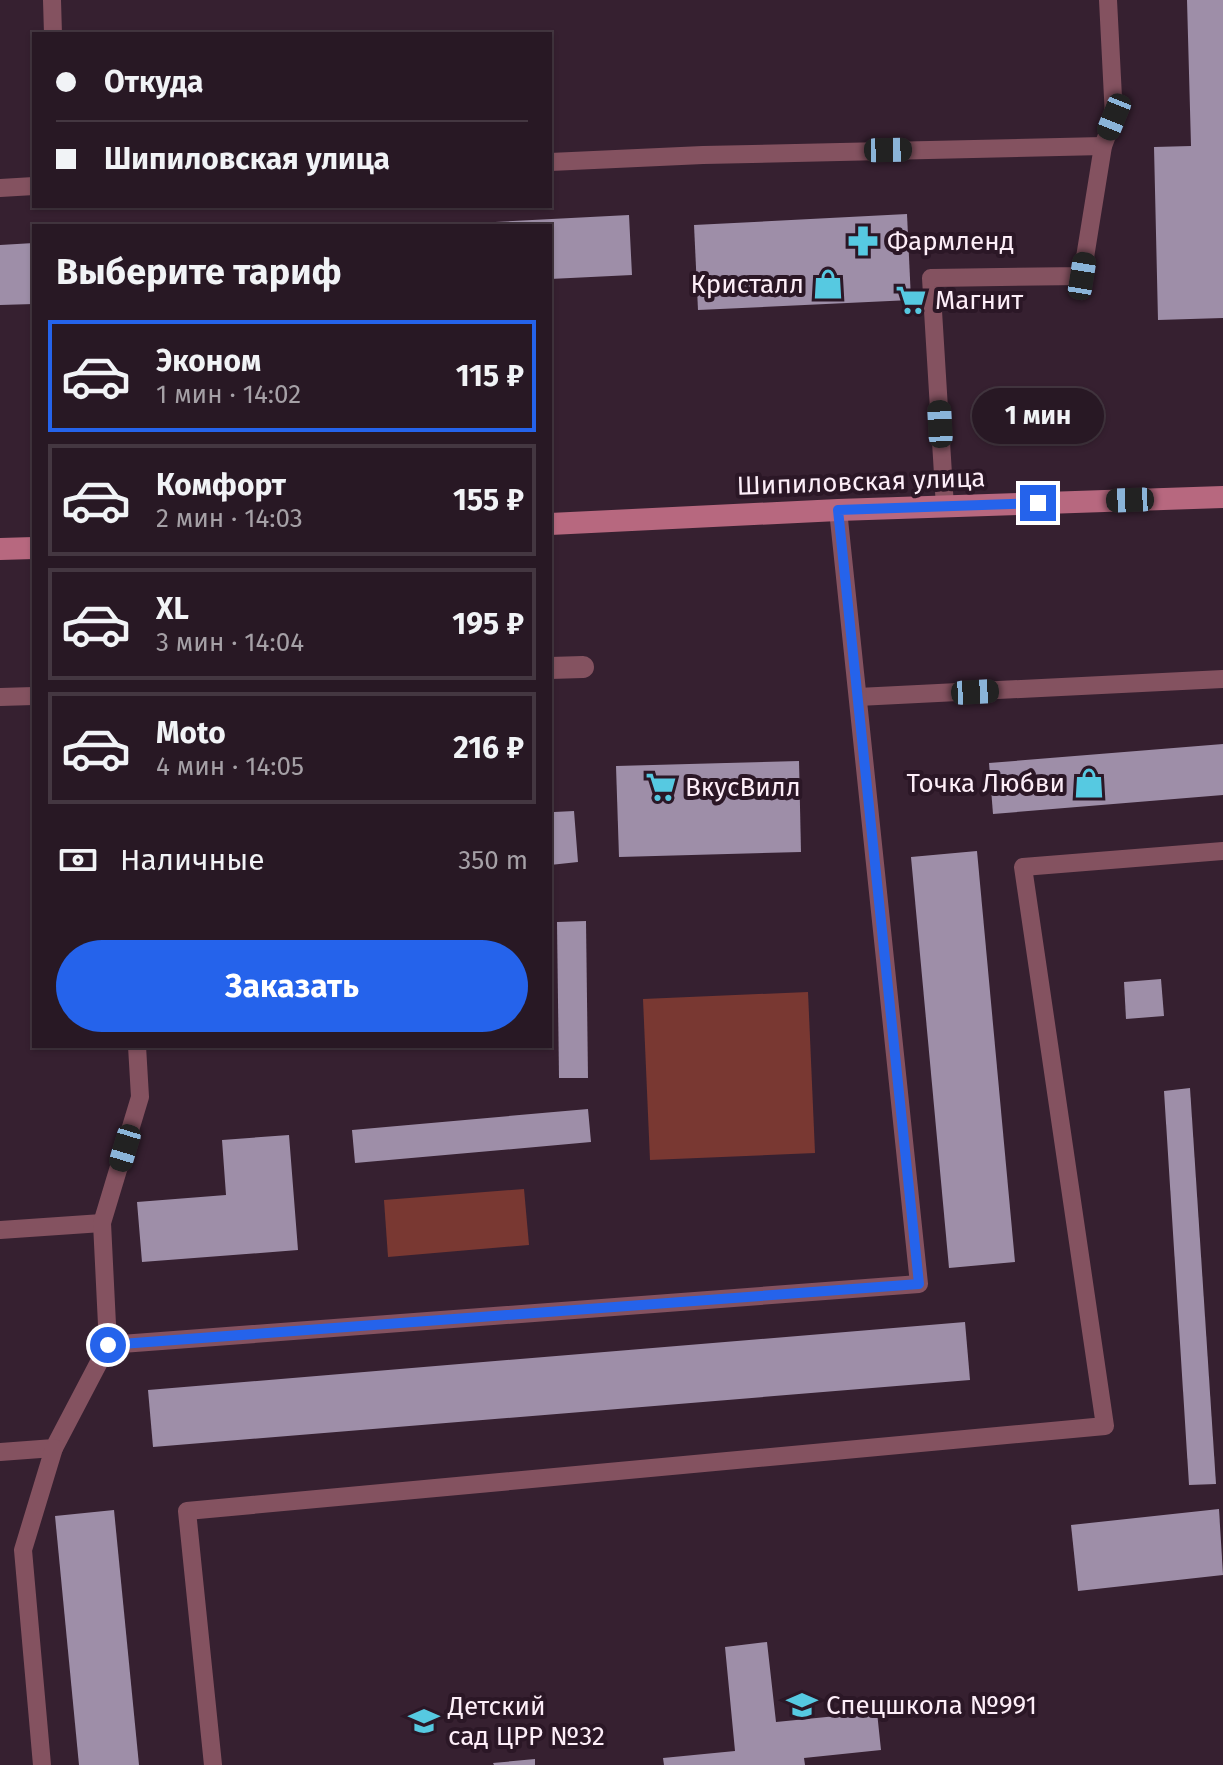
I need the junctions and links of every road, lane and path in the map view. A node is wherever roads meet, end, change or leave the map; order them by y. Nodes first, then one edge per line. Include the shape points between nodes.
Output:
1 (52, 0) edge
2 (1108, 0) edge
3 (53, 32) edge
4 (1103, 146) junction
5 (552, 162) edge
6 (32, 186) edge
7 (0, 188) edge
8 (1223, 497) edge
9 (945, 507) junction
10 (838, 510) junction
11 (552, 524) edge
12 (32, 548) edge
13 (0, 549) edge
14 (583, 667) dead end
15 (552, 668) edge
16 (1223, 679) edge
17 (32, 696) edge
18 (0, 697) edge
19 (858, 697) junction
20 (1223, 851) edge
21 (137, 1048) edge
22 (102, 1223) junction
23 (0, 1230) edge
24 (108, 1345) junction
25 (54, 1448) junction
26 (0, 1452) edge
27 (42, 1765) edge
28 (213, 1765) edge

1 - 3 lane
2 - 4 lane via 1114,117
4 - 5 lane
4 - 9 lane via 1082,276 931,278
6 - 7 lane
8 - 9 main road, Шипиловская улица
9 - 10 main road, Шипиловская улица
10 - 11 main road, Шипиловская улица
10 - 19 lane
12 - 13 main road
14 - 15 street
16 - 19 lane
17 - 18 lane
19 - 24 lane via 919,1284
20 - 28 lane via 1023,867 1105,1426 187,1511
21 - 22 lane via 140,1097
22 - 23 lane
22 - 24 lane
24 - 25 lane
25 - 26 lane
25 - 27 lane via 23,1550

